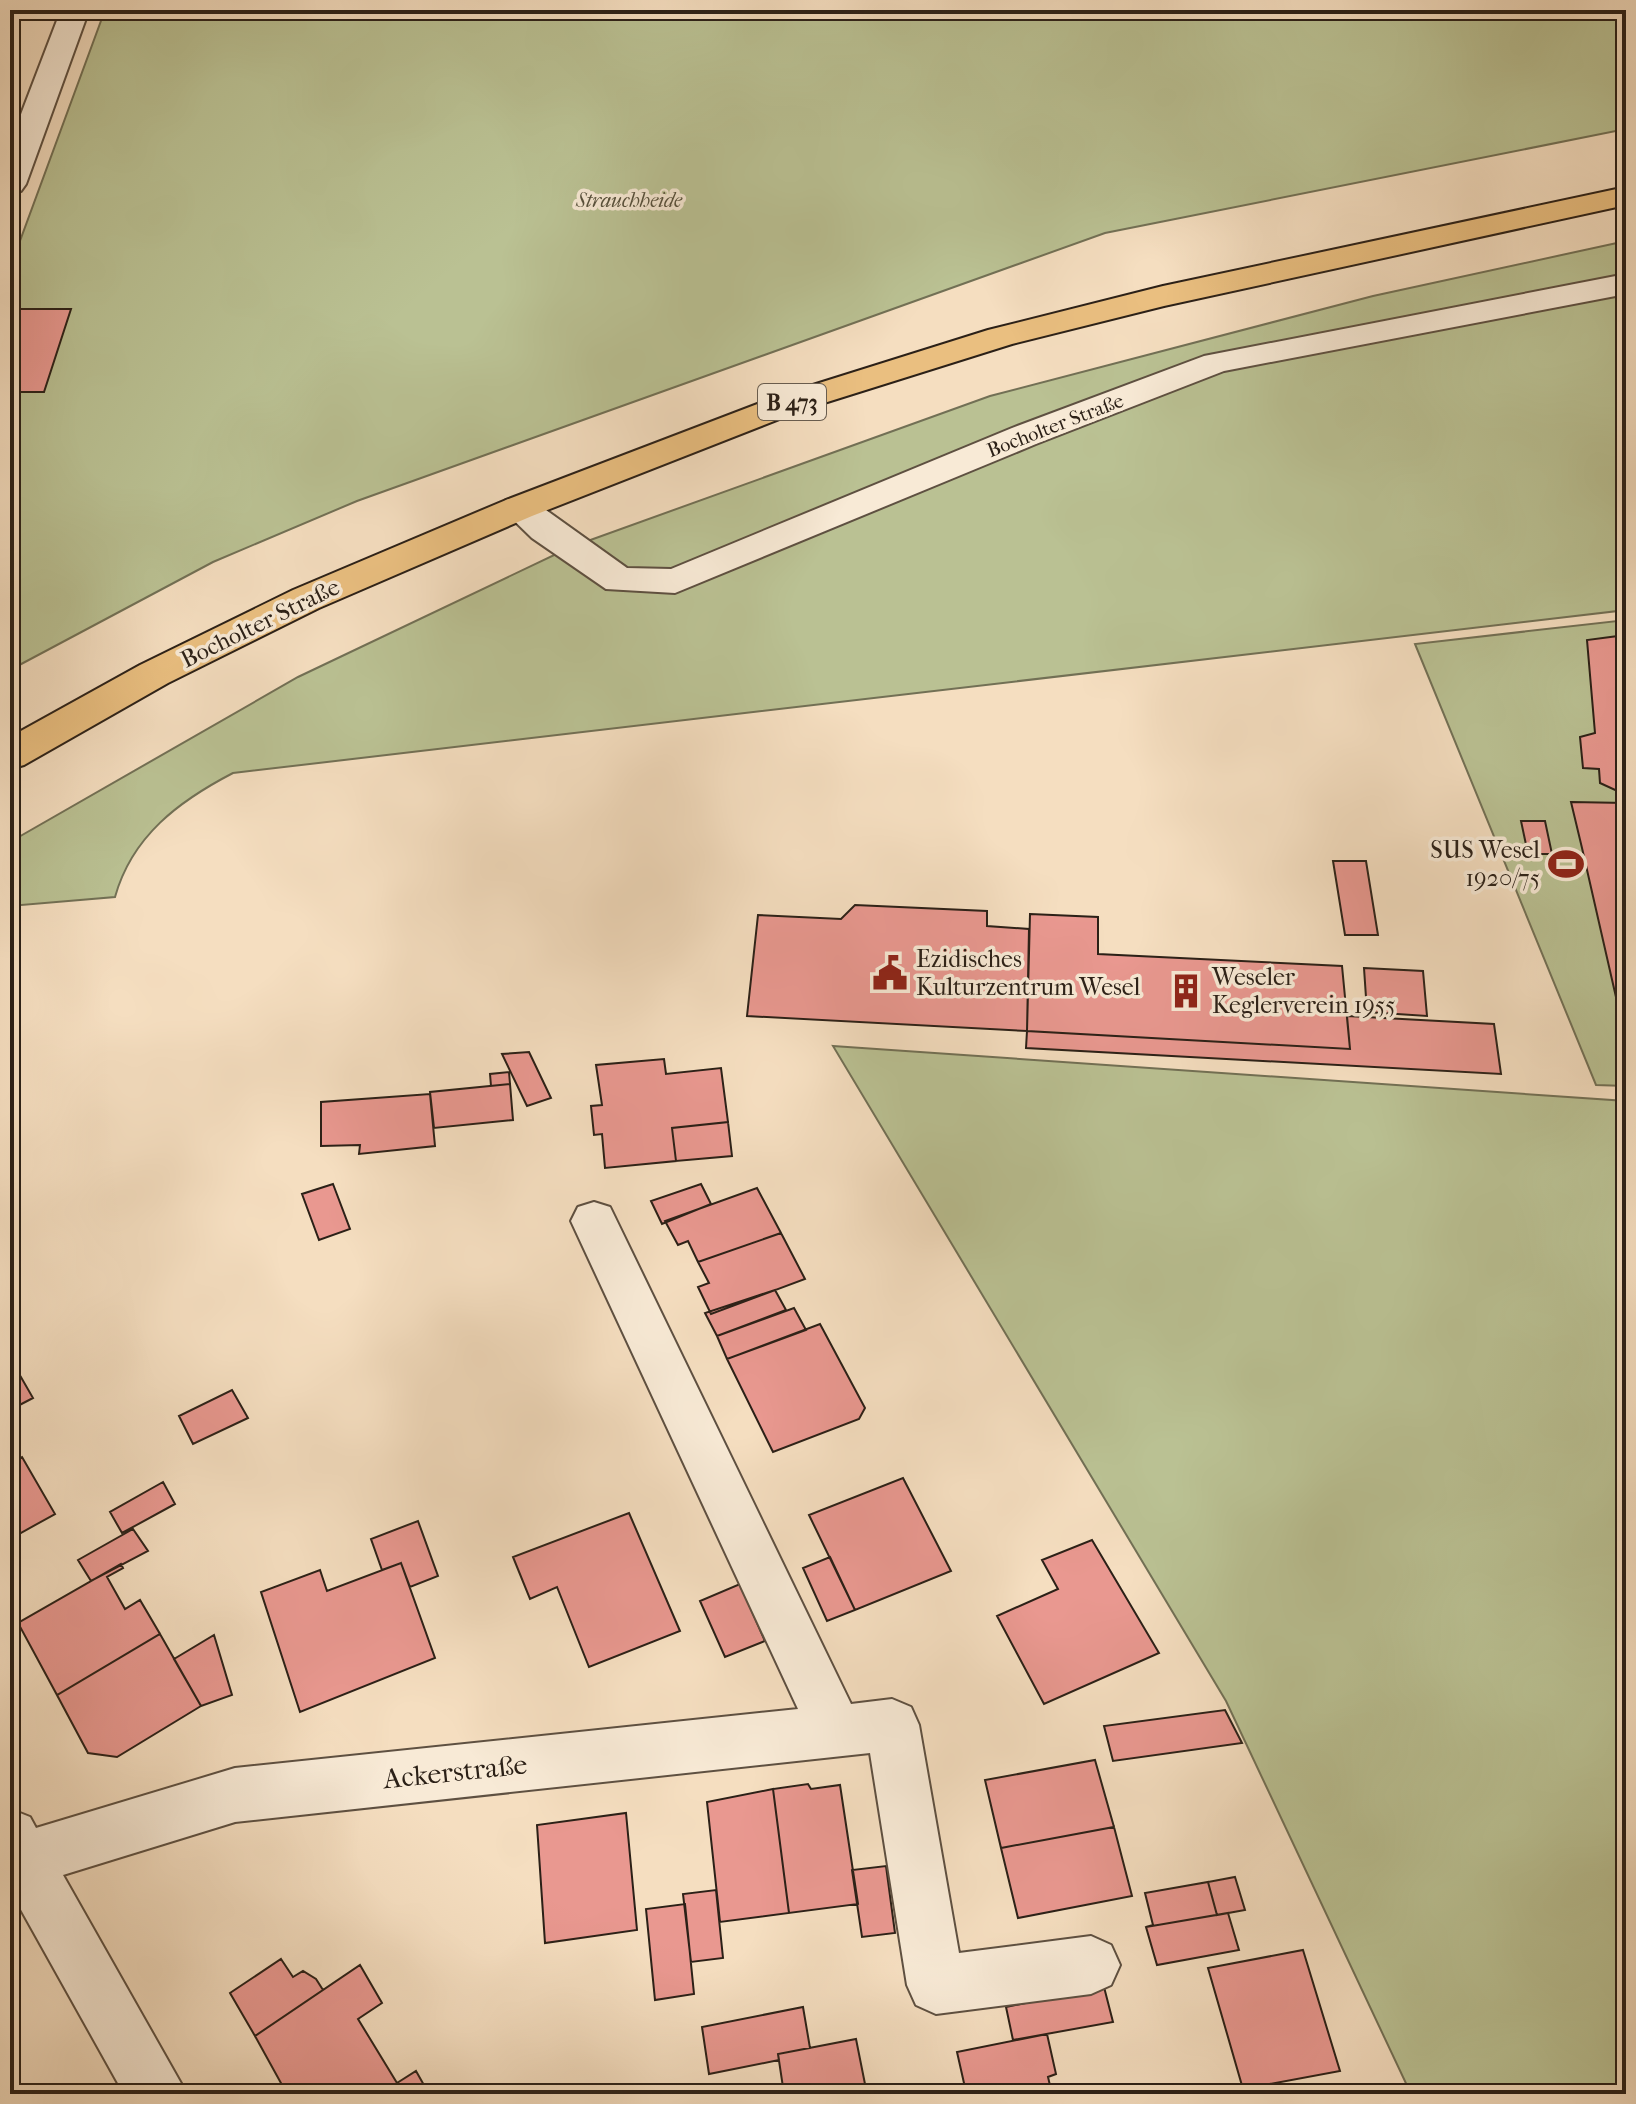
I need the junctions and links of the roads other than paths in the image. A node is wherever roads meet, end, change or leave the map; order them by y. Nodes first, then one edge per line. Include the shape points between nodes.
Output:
1 (75, 10) edge
2 (10, 184) edge
3 (1626, 196) edge
4 (1626, 284) edge
5 (519, 508) junction
6 (10, 755) edge
7 (594, 1221) dead end
8 (836, 1731) junction
9 (18, 1847) edge
10 (1091, 1965) dead end
11 (157, 2094) edge

1 - 2 street
3 - 5 main road, Bocholter Straße / B 473 via 1327,258 1000,337 793,402
4 - 5 street, Bocholter Straße via 1216,363 1024,436 675,581 619,580
5 - 6 main road, Bocholter Straße / B 473 via 306,599 154,674
7 - 8 street
8 - 9 street, Ackerstraße via 235,1795
8 - 10 street, Ackerstraße via 892,1725 936,1985
9 - 11 street, Ackerstraße

